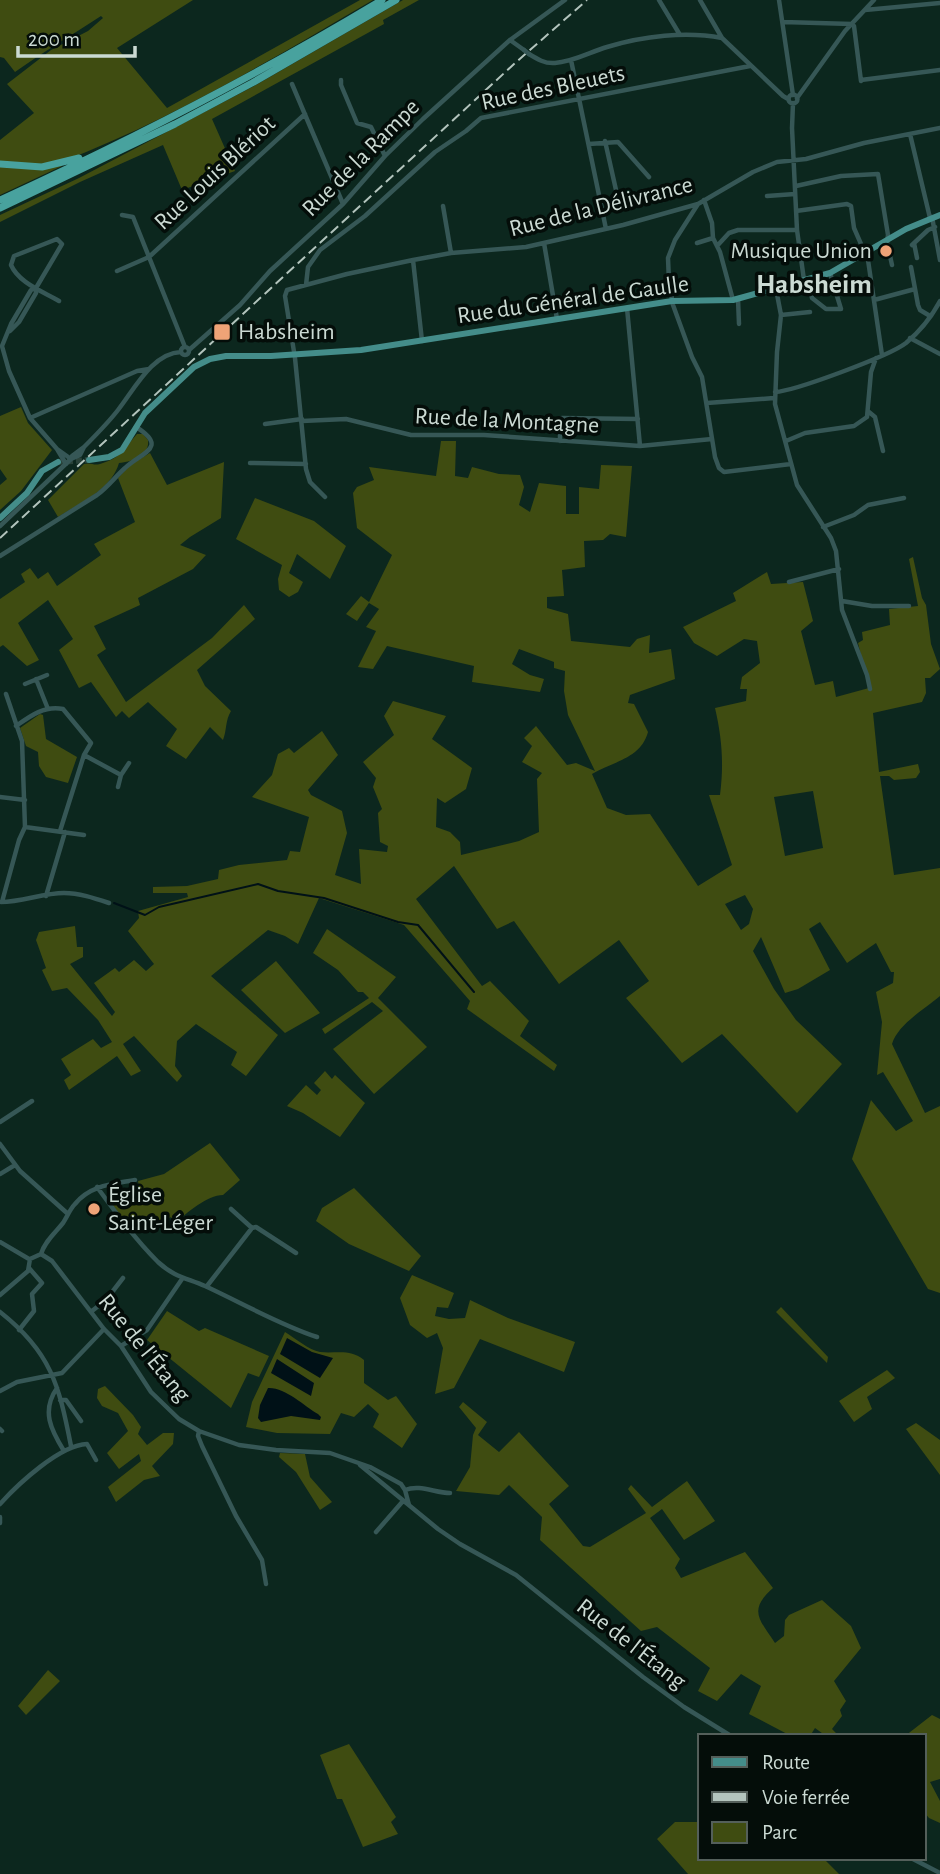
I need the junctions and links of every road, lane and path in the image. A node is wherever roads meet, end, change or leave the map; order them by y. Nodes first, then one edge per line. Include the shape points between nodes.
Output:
1 (382, 0) edge
2 (396, 0) edge
3 (565, 0) edge
4 (659, 0) edge
5 (699, 0) edge
6 (779, 0) edge
7 (870, 1) edge
8 (940, 3) edge
9 (864, 10) junction
10 (783, 22) junction
11 (852, 24) junction
12 (680, 35) junction
13 (722, 38) junction
14 (510, 40) junction
15 (571, 60) junction
16 (750, 65) junction
17 (940, 70) edge
18 (341, 80) dead end
19 (292, 84) dead end
20 (580, 98) junction
21 (793, 99) junction
22 (305, 114) junction
23 (940, 128) edge
24 (910, 134) junction
25 (125, 140) junction
26 (605, 141) junction
27 (589, 144) junction
28 (386, 156) junction
29 (793, 160) junction
30 (0, 164) edge
31 (649, 177) dead end
32 (796, 186) junction
33 (616, 190) dead end
34 (795, 194) junction
35 (767, 196) dead end
36 (0, 200) edge
37 (704, 200) junction
38 (343, 204) junction
39 (698, 204) junction
40 (443, 206) dead end
41 (0, 210) edge
42 (796, 211) junction
43 (122, 215) dead end
44 (934, 217) edge
45 (934, 227) junction
46 (606, 229) junction
47 (797, 230) junction
48 (713, 238) junction
49 (887, 239) junction
50 (544, 243) junction
51 (697, 243) dead end
52 (717, 246) junction
53 (863, 252) junction
54 (451, 253) junction
55 (149, 257) junction
56 (917, 258) dead end
57 (413, 260) junction
58 (940, 260) edge
59 (892, 265) dead end
60 (911, 267) dead end
61 (117, 271) dead end
62 (830, 273) junction
63 (806, 280) junction
64 (306, 285) junction
65 (36, 288) junction
66 (776, 289) junction
67 (915, 289) junction
68 (736, 299) junction
69 (874, 300) junction
70 (59, 301) dead end
71 (672, 301) junction
72 (940, 301) edge
73 (627, 308) junction
74 (810, 312) dead end
75 (781, 315) junction
76 (932, 315) junction
77 (940, 315) edge
78 (557, 320) junction
79 (739, 324) dead end
80 (910, 338) junction
81 (422, 341) junction
82 (185, 349) junction
83 (295, 354) junction
84 (882, 355) junction
85 (940, 355) edge
86 (876, 358) junction
87 (150, 369) junction
88 (774, 395) junction
89 (707, 403) junction
90 (869, 412) junction
91 (30, 418) junction
92 (638, 419) junction
93 (302, 420) junction
94 (265, 424) dead end
95 (136, 427) junction
96 (712, 439) junction
97 (560, 441) junction
98 (786, 441) junction
99 (640, 446) junction
100 (883, 451) dead end
101 (89, 460) tunnel mouth
102 (65, 462) junction
103 (250, 463) dead end
104 (306, 464) junction
105 (791, 464) junction
106 (325, 497) dead end
107 (904, 498) dead end
108 (0, 518) edge
109 (0, 526) edge
110 (823, 527) junction
111 (0, 556) edge
112 (839, 569) junction
113 (789, 582) dead end
114 (842, 601) junction
115 (909, 606) dead end
116 (47, 675) dead end
117 (36, 679) junction
118 (25, 684) dead end
119 (870, 689) dead end
120 (6, 694) dead end
121 (48, 709) junction
122 (16, 726) junction
123 (84, 755) junction
124 (129, 763) dead end
125 (121, 775) junction
126 (118, 787) dead end
127 (0, 797) edge
128 (25, 800) junction
129 (25, 827) junction
130 (62, 831) junction
131 (84, 835) dead end
132 (46, 896) junction
133 (1, 902) edge
134 (108, 903) dead end
135 (32, 1101) dead end
136 (0, 1122) edge
137 (0, 1144) edge
138 (15, 1166) junction
139 (0, 1174) edge
140 (135, 1180) dead end
141 (97, 1187) junction
142 (231, 1209) dead end
143 (68, 1214) junction
144 (252, 1228) junction
145 (0, 1241) edge
146 (296, 1253) dead end
147 (41, 1254) junction
148 (30, 1259) junction
149 (29, 1268) junction
150 (123, 1278) dead end
151 (181, 1279) junction
152 (207, 1286) junction
153 (0, 1295) edge
154 (92, 1311) junction
155 (0, 1312) edge
156 (104, 1329) junction
157 (19, 1330) junction
158 (317, 1337) dead end
159 (121, 1346) junction
160 (54, 1374) junction
161 (57, 1388) junction
162 (3, 1389) edge
163 (60, 1400) junction
164 (81, 1421) dead end
165 (199, 1431) junction
166 (71, 1446) junction
167 (64, 1451) junction
168 (96, 1460) dead end
169 (359, 1464) junction
170 (395, 1479) junction
171 (387, 1488) junction
172 (405, 1492) junction
173 (450, 1493) dead end
174 (403, 1501) junction
175 (0, 1504) edge
176 (409, 1505) junction
177 (0, 1517) edge
178 (0, 1523) edge
179 (376, 1532) dead end
180 (266, 1584) dead end
181 (728, 1734) edge
182 (915, 1860) edge
183 (940, 1873) edge

1 - 25 highway via 248,77
2 - 41 highway via 252,83
3 - 14 street, Rue de la Rampe
4 - 12 street
5 - 13 street
6 - 10 street
7 - 9 street
8 - 9 street
9 - 11 street
10 - 11 street
10 - 21 street
11 - 17 street via 861,81
11 - 21 street
12 - 13 street
12 - 15 street via 623,43
13 - 16 street
14 - 15 street, bridge via 549,64
14 - 28 street, Rue de la Rampe
15 - 20 street
16 - 20 street, Rue des Bleuets
16 - 21 street via 783,96
18 - 28 street via 357,123 371,127
19 - 22 street
20 - 27 street
20 - 64 street, Rue des Bleuets via 481,118 320,250 308,267
21 - 29 street
22 - 38 street
22 - 55 street, Rue Louis Blériot
23 - 24 street, Rue de la Délivrance
24 - 29 street, Rue de la Délivrance
24 - 44 street
25 - 30 highway via 57,165
25 - 36 highway
26 - 27 street
26 - 31 street via 618,142
26 - 33 street
27 - 46 street
28 - 38 street, Rue de la Rampe
29 - 32 street
29 - 37 street, Rue de la Délivrance via 768,165
32 - 34 street
32 - 49 street via 878,174
34 - 35 street
34 - 42 street
37 - 39 street, Rue de la Délivrance
37 - 48 street
38 - 82 street, Rue de la Rampe via 240,304
39 - 46 street, Rue de la Délivrance
39 - 71 street via 668,258
40 - 54 street
42 - 47 street
42 - 53 street via 849,205
43 - 55 street via 132,217
44 - 45 street
44 - 49 main road, Rue du Général de Gaulle
45 - 56 street via 913,244
45 - 58 street
46 - 50 street, Rue de la Délivrance
47 - 52 street via 738,230
47 - 63 street
48 - 51 street
48 - 52 street
49 - 53 main road, Rue du Général de Gaulle
49 - 59 street
50 - 54 street, Rue de la Délivrance
50 - 78 street
52 - 68 street
53 - 62 main road, Rue du Général de Gaulle
53 - 69 street
54 - 57 street, Rue de la Délivrance
55 - 61 street, Rue Louis Blériot
55 - 82 street
57 - 64 street, Rue de la Délivrance
57 - 81 street
60 - 67 street
62 - 63 main road, Rue du Général de Gaulle
62 - 63 street via 841,310 826,309 811,298
63 - 66 main road, Rue du Général de Gaulle
64 - 83 street via 285,293
65 - 65 street via 15,275 14,256 57,239 62,244
65 - 70 street
65 - 91 street via 2,346
66 - 68 main road, Rue du Général de Gaulle
66 - 75 street
67 - 69 street
67 - 76 street via 920,310
68 - 71 main road, Rue du Général de Gaulle
68 - 79 street
69 - 84 street
71 - 73 main road, Rue du Général de Gaulle
71 - 89 street via 702,377
72 - 76 street
73 - 78 main road, Rue du Général de Gaulle
73 - 92 street
74 - 75 street
75 - 88 street
76 - 77 street
76 - 80 street
78 - 81 main road, Rue du Général de Gaulle
80 - 84 street
80 - 85 street
81 - 83 main road, Rue du Général de Gaulle
82 - 87 street, Rue de la Rampe
83 - 93 street
83 - 95 main road, Rue du Général de Gaulle via 207,360 148,410
84 - 86 street
86 - 88 street
86 - 90 street
87 - 91 street
87 - 102 street via 80,455
88 - 89 street
88 - 98 street
89 - 96 street
90 - 98 street via 854,426 805,433
90 - 100 street
91 - 102 street
92 - 97 street via 562,418
92 - 99 street
93 - 94 street, Rue de la Montagne
93 - 97 street, Rue de la Montagne via 346,419 411,435
93 - 104 street
95 - 101 main road via 119,452
95 - 111 street via 149,437 150,449 97,495
96 - 99 street, Rue de la Montagne
96 - 105 street via 724,472
97 - 99 street, Rue de la Montagne
98 - 105 street
102 - 108 main road via 42,471
102 - 109 street
103 - 104 street
104 - 106 street via 310,482
105 - 110 street via 797,485
107 - 110 street via 876,502
110 - 112 street via 831,538
112 - 113 street
112 - 114 street
114 - 115 street
114 - 119 street
116 - 117 street
117 - 118 street
117 - 121 street
120 - 122 street
121 - 122 street
121 - 123 street via 63,709 91,743
122 - 128 street via 22,741
123 - 125 street
123 - 130 street
124 - 125 street
125 - 126 street
127 - 128 street
128 - 129 street
129 - 130 street
129 - 133 street
130 - 131 street
130 - 132 street
132 - 133 street
132 - 134 street via 63,893
135 - 136 street
137 - 138 street
138 - 139 street
138 - 143 street
140 - 141 street
141 - 143 street
141 - 151 street via 137,1239
142 - 144 street
143 - 147 street
144 - 146 street
144 - 152 street
145 - 148 street
147 - 148 street
147 - 154 street, Rue de l'Étang via 52,1261
148 - 149 street
149 - 153 street
149 - 157 street via 42,1283 33,1294 34,1311
150 - 154 street
151 - 152 street
151 - 159 street via 148,1331
152 - 158 street
154 - 156 street, Rue de l'Étang
155 - 157 street
156 - 159 street, Rue de l'Étang
156 - 160 street via 65,1371
157 - 160 street
159 - 165 street, Rue de l'Étang via 160,1402
160 - 161 street
160 - 162 street
161 - 163 street
161 - 167 street via 48,1416
163 - 164 street via 66,1400
163 - 166 street
165 - 169 street, Rue de l'Étang via 239,1445 330,1453
165 - 180 street via 236,1516 262,1560
166 - 167 street
166 - 168 street via 87,1444
167 - 175 street
169 - 170 street, Rue de l'Étang
169 - 171 street, Rue de l'Étang
170 - 171 street
170 - 172 street, Rue de l'Étang
171 - 174 street, Rue de l'Étang
172 - 173 street via 414,1487
172 - 174 street
172 - 176 street, Rue de l'Étang
174 - 176 street, Rue de l'Étang
174 - 179 street
176 - 181 street, Rue de l'Étang via 460,1544 516,1575 684,1707
177 - 178 street
182 - 183 street

